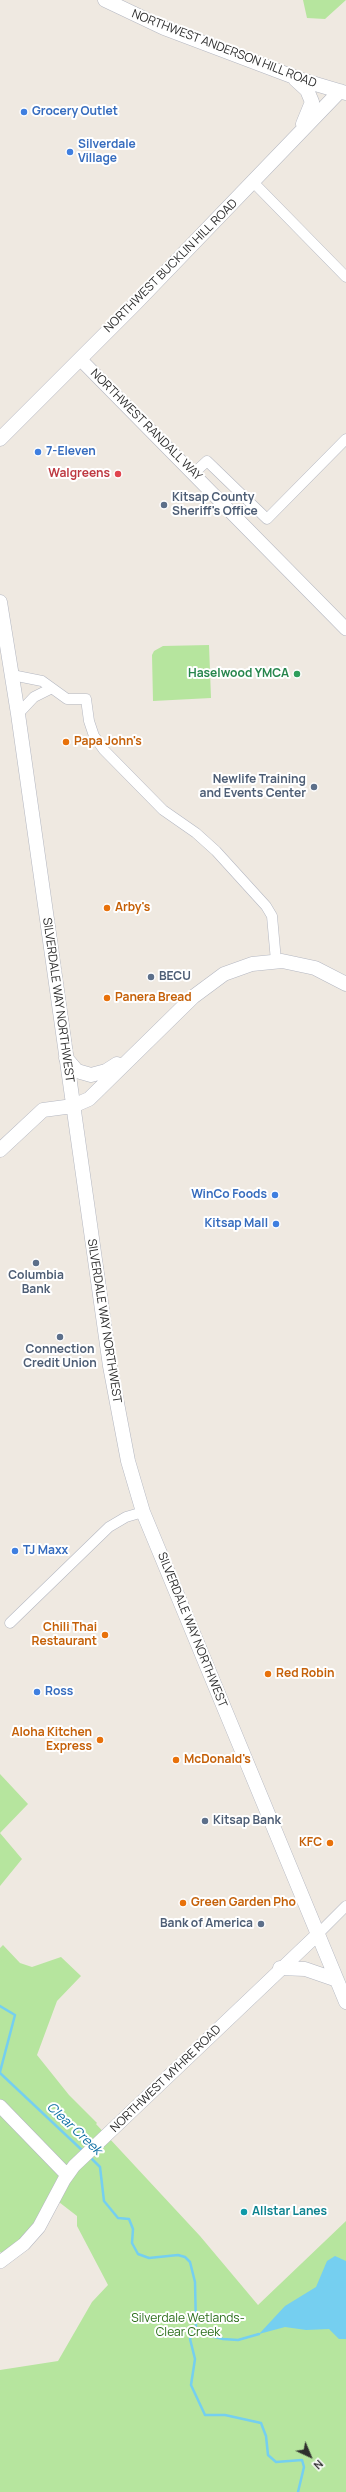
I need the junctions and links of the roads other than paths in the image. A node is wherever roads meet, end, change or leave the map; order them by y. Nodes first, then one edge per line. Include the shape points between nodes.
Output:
1 (105, 0) edge
2 (288, 75) junction
3 (344, 90) edge
4 (292, 143) junction
5 (253, 182) junction
6 (346, 277) edge
7 (80, 359) junction
8 (0, 439) edge
9 (346, 439) edge
10 (194, 473) junction
11 (0, 602) edge
12 (346, 628) edge
13 (12, 675) junction
14 (50, 688) junction
15 (18, 714) junction
16 (276, 961) junction
17 (346, 984) edge
18 (139, 1050) junction
19 (66, 1058) junction
20 (73, 1106) junction
21 (0, 1150) edge
22 (143, 1512) junction
23 (10, 1623) dead end
24 (346, 1906) edge
25 (317, 1935) junction
26 (280, 1968) junction
27 (337, 1980) junction
28 (346, 2002) edge
29 (0, 2106) edge
30 (67, 2175) junction
31 (0, 2262) edge

1 - 2 main road, NORTHWEST ANDERSON HILL ROAD via 164,28
2 - 3 main road, NORTHWEST ANDERSON HILL ROAD
2 - 4 main road via 307,90 312,102 308,116
3 - 4 main road, NORTHWEST BUCKLIN HILL ROAD
4 - 5 main road, NORTHWEST BUCKLIN HILL ROAD
5 - 6 street
5 - 7 main road, NORTHWEST BUCKLIN HILL ROAD
7 - 8 main road, NORTHWEST BUCKLIN HILL ROAD
7 - 10 street, NORTHWEST RANDALL WAY
9 - 10 street via 267,519 207,461
10 - 12 street, NORTHWEST RANDALL WAY
11 - 13 main road, SILVERDALE WAY NORTHWEST
13 - 14 street via 42,681
13 - 15 main road, SILVERDALE WAY NORTHWEST
14 - 15 street via 34,697
14 - 16 street via 67,699 86,699 94,736 104,750 163,810 216,851 259,898 272,916
15 - 19 main road, SILVERDALE WAY NORTHWEST
16 - 17 main road via 315,968
16 - 18 main road via 243,966 209,983
18 - 19 main road via 106,1072 98,1074 77,1071
18 - 20 main road via 89,1099
19 - 20 main road, SILVERDALE WAY NORTHWEST
20 - 21 main road via 43,1110
20 - 22 main road, SILVERDALE WAY NORTHWEST via 110,1366 125,1449
22 - 23 street via 126,1517 109,1528
22 - 25 main road, SILVERDALE WAY NORTHWEST
24 - 25 street, NORTHWEST MYHRE ROAD
25 - 26 street, NORTHWEST MYHRE ROAD
25 - 27 main road, SILVERDALE WAY NORTHWEST
26 - 27 main road via 305,1969
26 - 30 street, NORTHWEST MYHRE ROAD
27 - 28 main road, SILVERDALE WAY NORTHWEST
29 - 30 street
30 - 31 street, NORTHWEST MYHRE ROAD via 51,2208 35,2232

